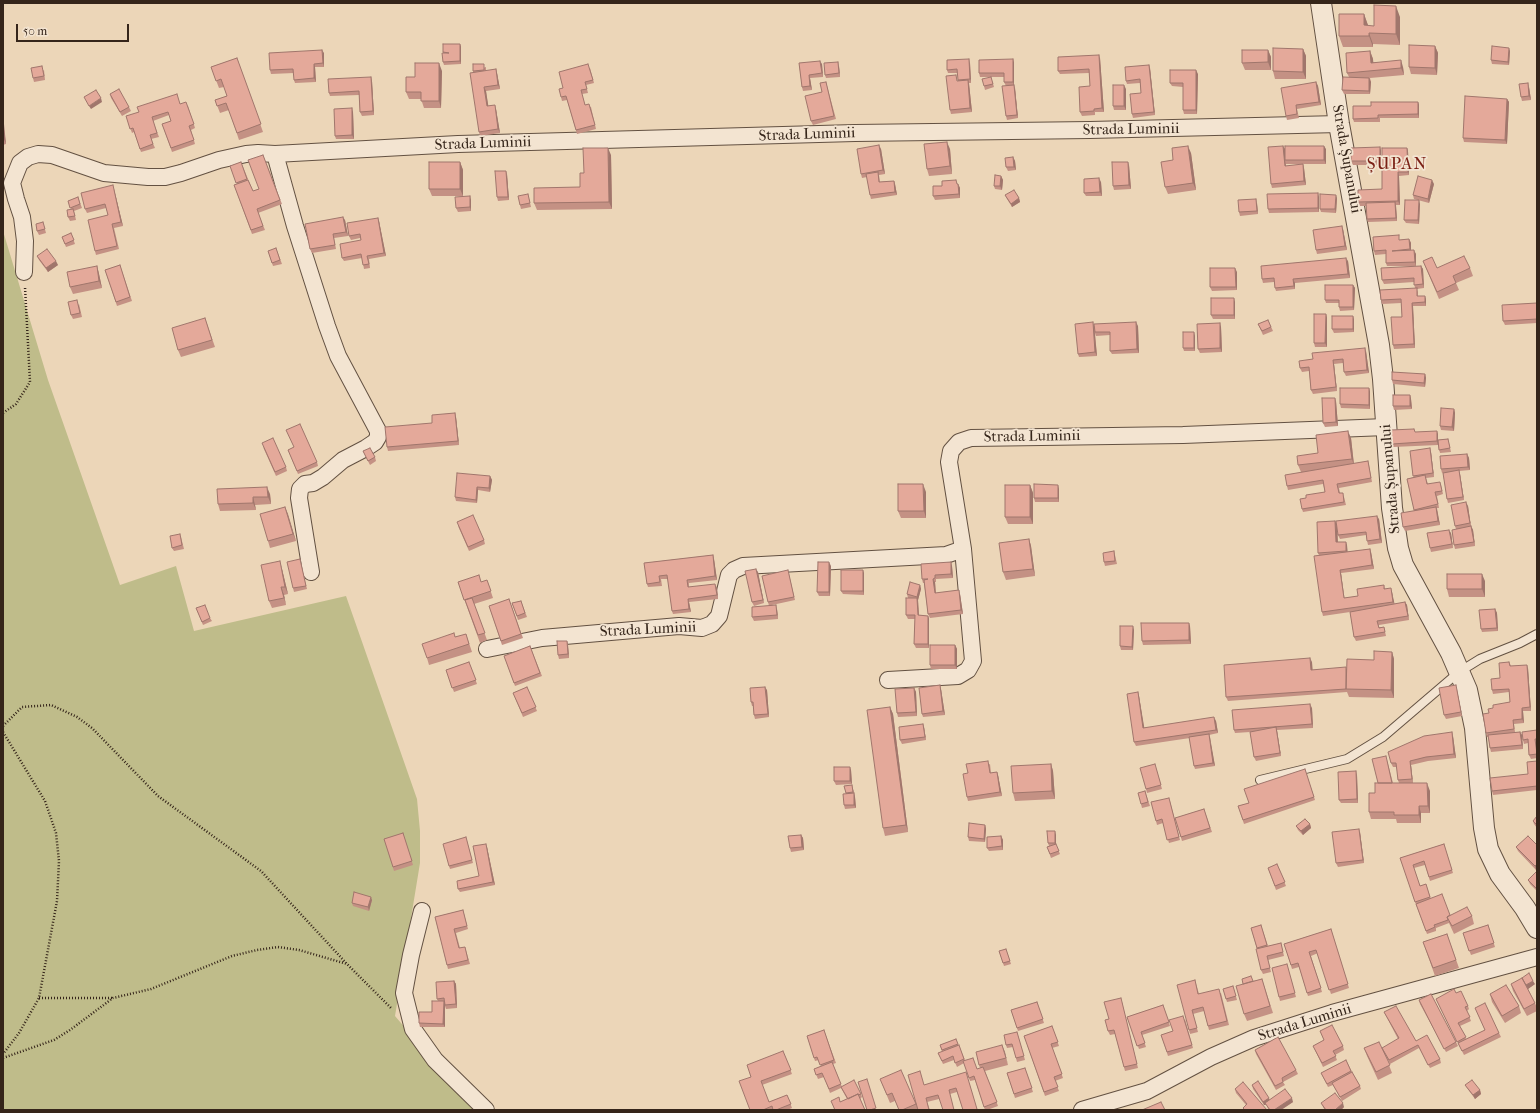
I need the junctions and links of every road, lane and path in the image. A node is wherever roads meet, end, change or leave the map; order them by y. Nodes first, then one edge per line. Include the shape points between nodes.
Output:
1 (1321, 3) edge
2 (1339, 124) junction
3 (275, 154) junction
4 (24, 272) joint
5 (3, 413) edge
6 (1386, 427) junction
7 (963, 549) junction
8 (311, 572) dead end
9 (1537, 634) edge
10 (487, 649) dead end
11 (1459, 672) junction
12 (888, 680) dead end
13 (3, 726) edge
14 (3, 732) edge
15 (1260, 780) dead end
16 (422, 911) dead end
17 (1537, 928) edge
18 (1537, 957) edge
19 (347, 964) junction
20 (38, 998) junction
21 (113, 998) junction
22 (413, 1029) junction
23 (3, 1054) edge
24 (3, 1058) edge
25 (486, 1110) edge
26 (1082, 1110) edge

1 - 2 street, Strada Șupanului
2 - 3 street, Strada Luminii via 856,133 474,144
2 - 6 street, Strada Șupanului via 1374,314
3 - 4 street, Strada Luminii via 246,154 165,177 104,173 52,155 38,154 28,157 20,163 12,183 22,217 25,241
3 - 8 street via 326,326 338,356 378,431 375,442 343,460 323,477 305,484 300,489 299,498
4 - 5 path via 30,382 16,404
6 - 7 street, Strada Luminii via 1183,435 971,438 959,442 951,451 949,462
6 - 11 street, Strada Șupanului via 1392,508 1398,548 1406,571
7 - 10 street, Strada Luminii via 946,555 743,566 729,575 719,616 712,624 702,628 679,626 542,638
7 - 12 street, Strada Luminii via 973,661 968,670 958,676
9 - 11 lane via 1480,659
11 - 15 lane via 1383,738 1347,759
11 - 17 street, Strada Șupanului via 1467,690 1474,722 1488,849 1500,874
13 - 19 path via 22,707 51,705 77,717 92,728 158,796 261,871
14 - 20 path via 45,801 56,833 59,861 57,902
16 - 22 street via 404,993
18 - 26 street, Strada Luminii via 1332,1013 1254,1038 1211,1057 1147,1091
19 - 21 path via 300,950 278,947 257,950 232,956 151,989
19 - 22 path
20 - 21 path
20 - 23 path via 19,1033
21 - 24 path via 54,1040
22 - 25 street via 435,1060

